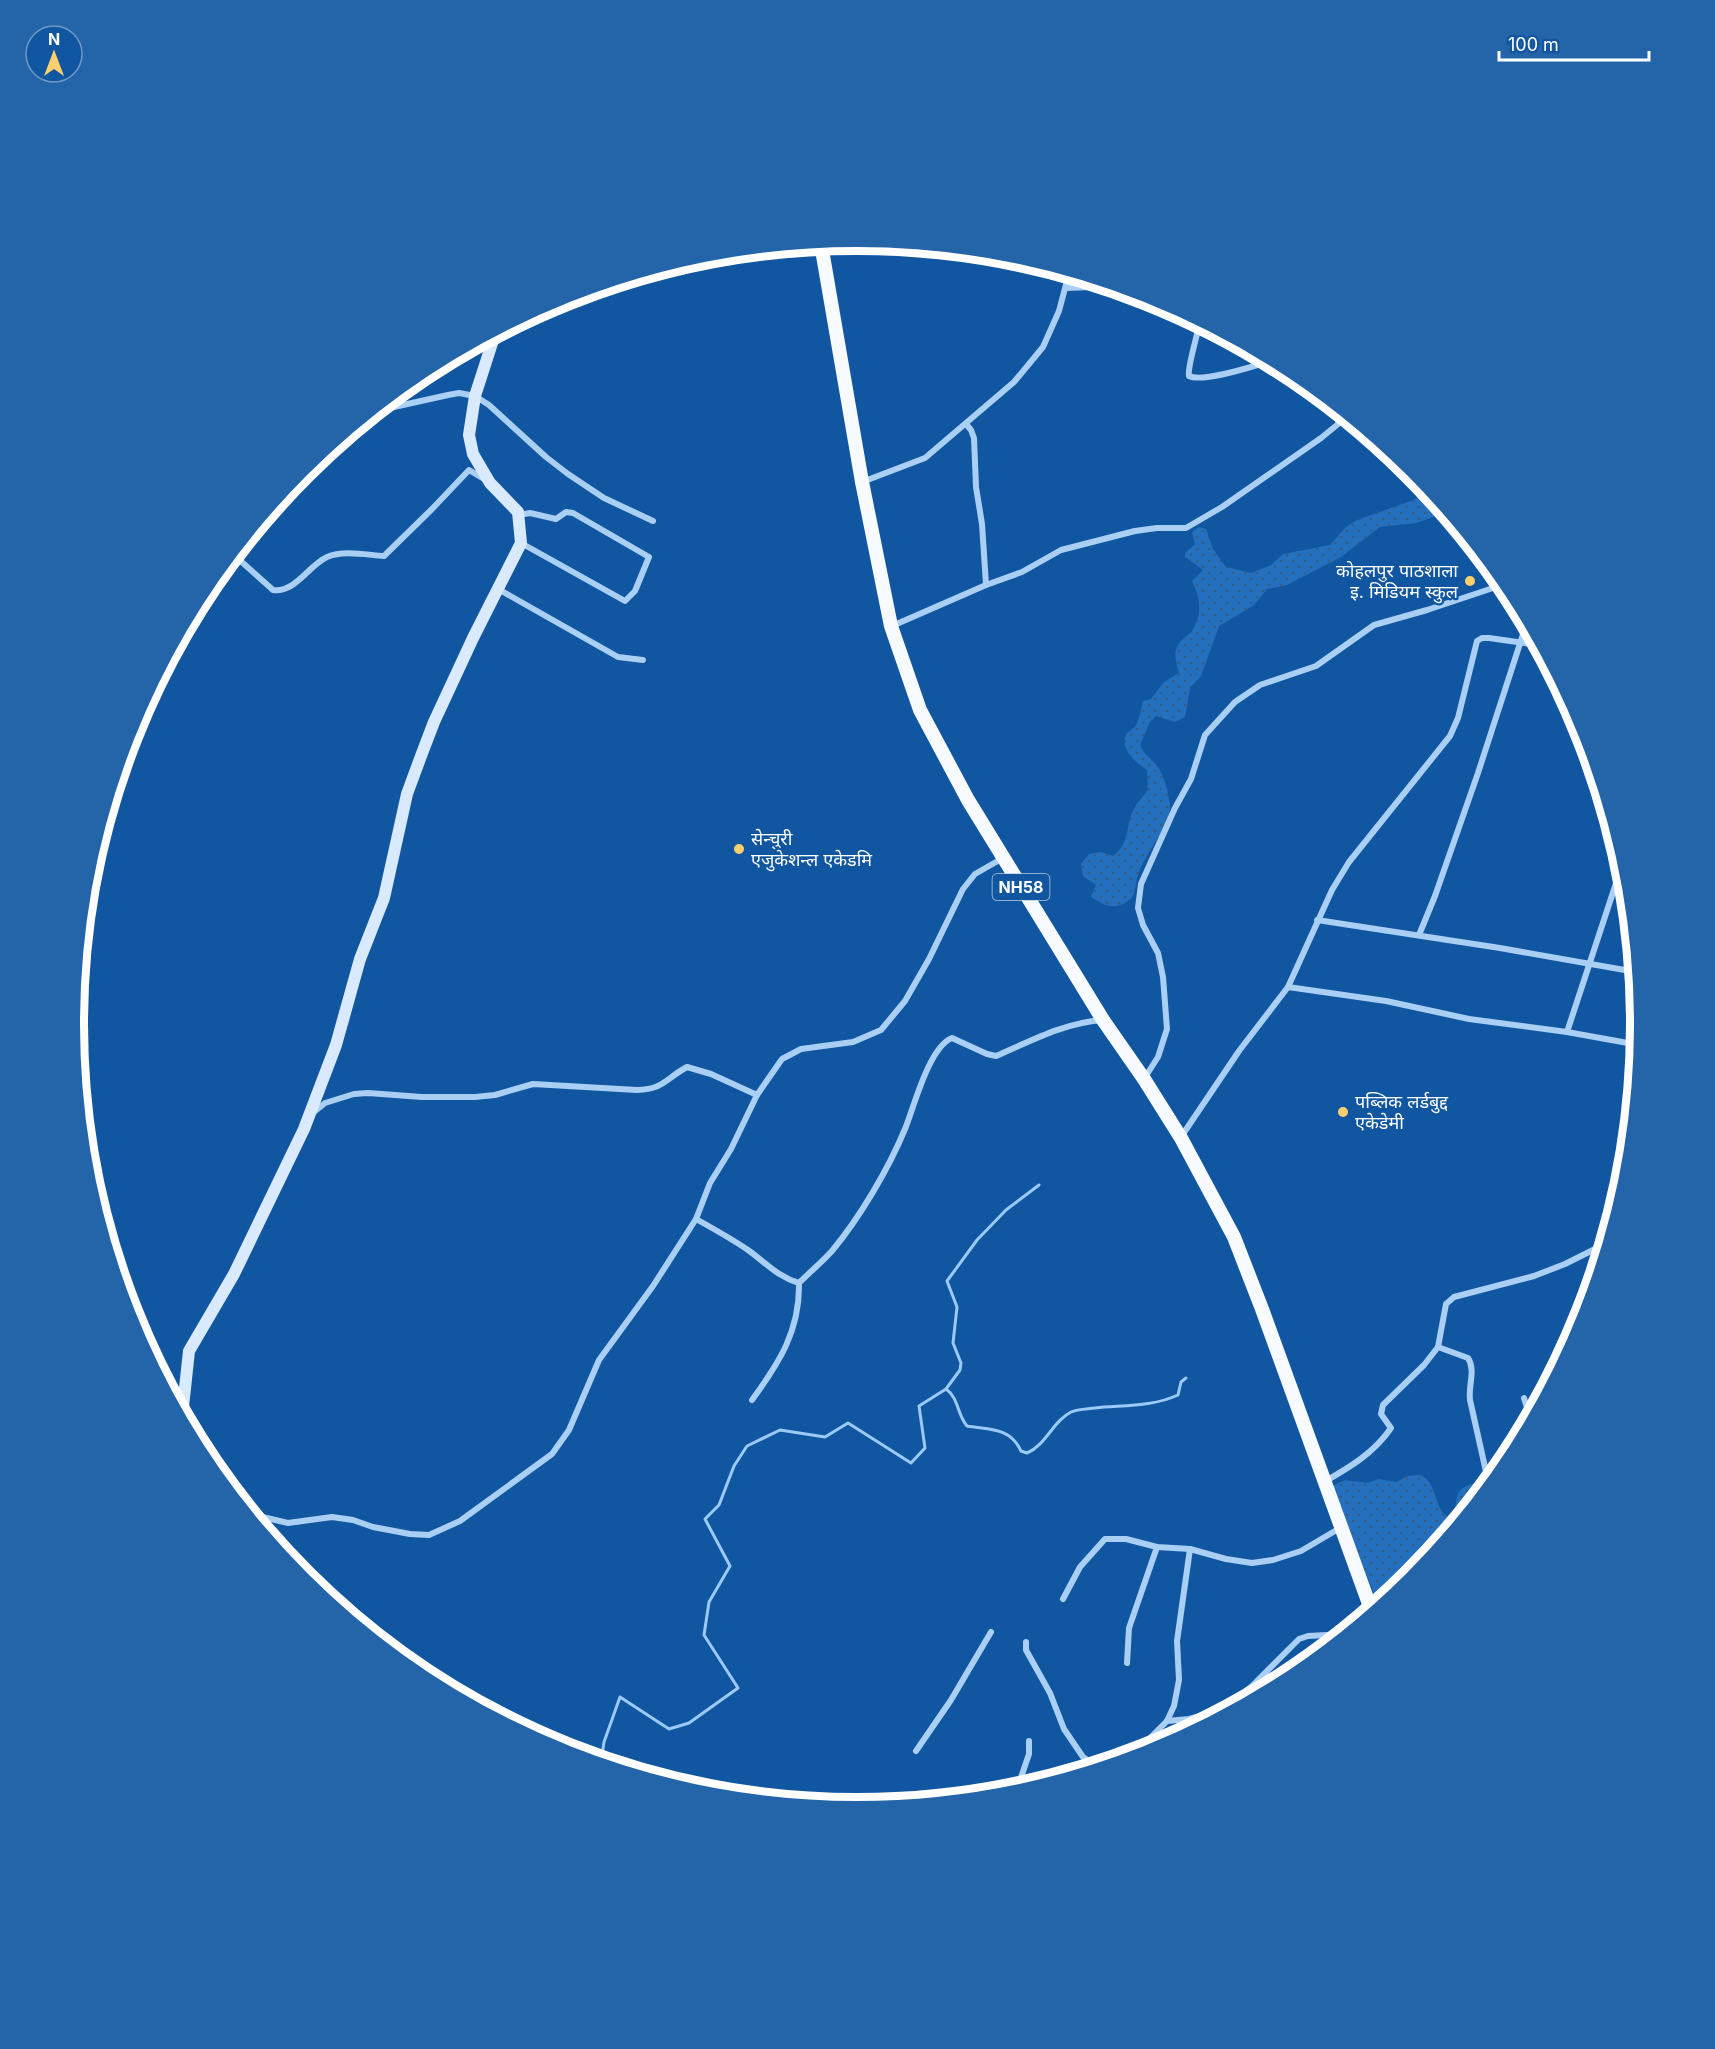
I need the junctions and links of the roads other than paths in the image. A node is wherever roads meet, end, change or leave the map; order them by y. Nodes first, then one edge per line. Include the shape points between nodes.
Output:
1 (822, 252) edge
2 (1068, 280) edge
3 (1090, 287) edge
4 (1066, 288) junction
5 (1198, 330) edge
6 (492, 344) edge
7 (1259, 364) edge
8 (475, 396) junction
9 (393, 407) edge
10 (1340, 421) edge
11 (966, 424) junction
12 (862, 482) junction
13 (490, 483) junction
14 (519, 515) junction
15 (653, 521) dead end
16 (521, 543) junction
17 (240, 560) edge
18 (986, 585) junction
19 (1495, 587) edge
20 (498, 589) junction
21 (891, 626) junction
22 (1523, 632) edge
23 (1520, 641) junction
24 (1530, 643) edge
25 (643, 660) dead end
26 (1003, 857) junction
27 (1617, 879) edge
28 (1317, 920) junction
29 (1419, 935) junction
30 (1589, 963) junction
31 (1629, 971) edge
32 (1287, 987) junction
33 (1103, 1020) junction
34 (1567, 1032) junction
35 (1630, 1043) edge
36 (1144, 1079) junction
37 (757, 1095) junction
38 (309, 1116) junction
39 (1181, 1138) junction
40 (696, 1219) junction
41 (1598, 1247) edge
42 (799, 1283) junction
43 (1438, 1347) junction
44 (1524, 1398) dead end
45 (752, 1400) dead end
46 (183, 1403) edge
47 (1528, 1410) edge
48 (1487, 1474) edge
49 (1326, 1486) junction
50 (261, 1517) edge
51 (1339, 1525) junction
52 (1157, 1547) junction
53 (1190, 1549) junction
54 (1063, 1599) dead end
55 (1369, 1605) edge
56 (991, 1632) dead end
57 (1332, 1635) edge
58 (1026, 1642) dead end
59 (1127, 1663) dead end
60 (1238, 1697) edge
61 (1207, 1714) edge
62 (1167, 1721) junction
63 (1029, 1742) dead end
64 (1146, 1742) edge
65 (916, 1751) dead end
66 (1091, 1762) edge
67 (1020, 1780) edge

1 - 12 main road, NH58
2 - 4 street
3 - 4 street
4 - 11 street via 1043,347 1014,382
5 - 7 street via 1188,370 1194,379
6 - 8 street
8 - 9 street via 448,394
8 - 13 street via 469,435 473,454
8 - 15 street via 568,474 604,498
10 - 18 street via 1322,438 1186,528 1135,531 1061,550 1022,572
11 - 12 street via 925,458
11 - 18 street via 974,438
12 - 21 main road, NH58
13 - 14 street
13 - 17 street via 469,470 384,556 329,556 288,589 273,590
14 - 16 street
14 - 16 street via 530,513 556,519 566,512 573,513 649,557 635,591 625,601
16 - 20 street
18 - 21 street
19 - 36 street via 1374,625 1316,666 1260,685 1235,702 1205,735 1191,779 1141,884 1138,908 1161,965 1167,1029 1158,1057
20 - 25 street via 618,657
20 - 38 street via 434,722 407,794 384,898
21 - 26 main road, NH58 via 920,710
22 - 23 street
23 - 24 street
23 - 28 street via 1477,641 1450,736 1349,862
23 - 29 street via 1481,764
26 - 33 main road, NH58
26 - 37 street via 975,874 963,889 910,993 881,1030 853,1042 801,1049 782,1059
27 - 30 street
28 - 29 street
28 - 32 street
29 - 30 street
30 - 31 street
30 - 34 street
32 - 34 street
32 - 39 street
33 - 36 main road, NH58
33 - 42 street via 1059,1028 996,1056 952,1038 945,1041 929,1066 904,1130 848,1231
34 - 35 street
36 - 39 main road, NH58
37 - 38 street via 687,1067 652,1089 533,1084 476,1097 354,1094 325,1103
37 - 40 street via 710,1183
38 - 46 street via 234,1274 189,1351
39 - 49 main road, NH58 via 1234,1238
40 - 42 street via 751,1252 776,1273
40 - 50 street via 599,1360 569,1430 552,1454 460,1521 429,1534 410,1534 332,1516 288,1523
41 - 43 street via 1534,1276 1454,1297 1446,1304
42 - 45 street via 800,1297 788,1346
43 - 48 street via 1470,1362 1470,1400
43 - 49 street via 1383,1405 1381,1414 1391,1428 1385,1438
44 - 47 street
49 - 51 main road, NH58
51 - 53 street via 1301,1551 1273,1560 1252,1563
51 - 55 main road, NH58
52 - 53 street
52 - 54 street via 1126,1539 1105,1539 1080,1567
52 - 59 street via 1130,1628
53 - 62 street via 1177,1641 1179,1680
56 - 65 street
57 - 60 street via 1299,1639
58 - 66 street via 1026,1650 1064,1729
61 - 62 street
62 - 64 street
63 - 67 street

